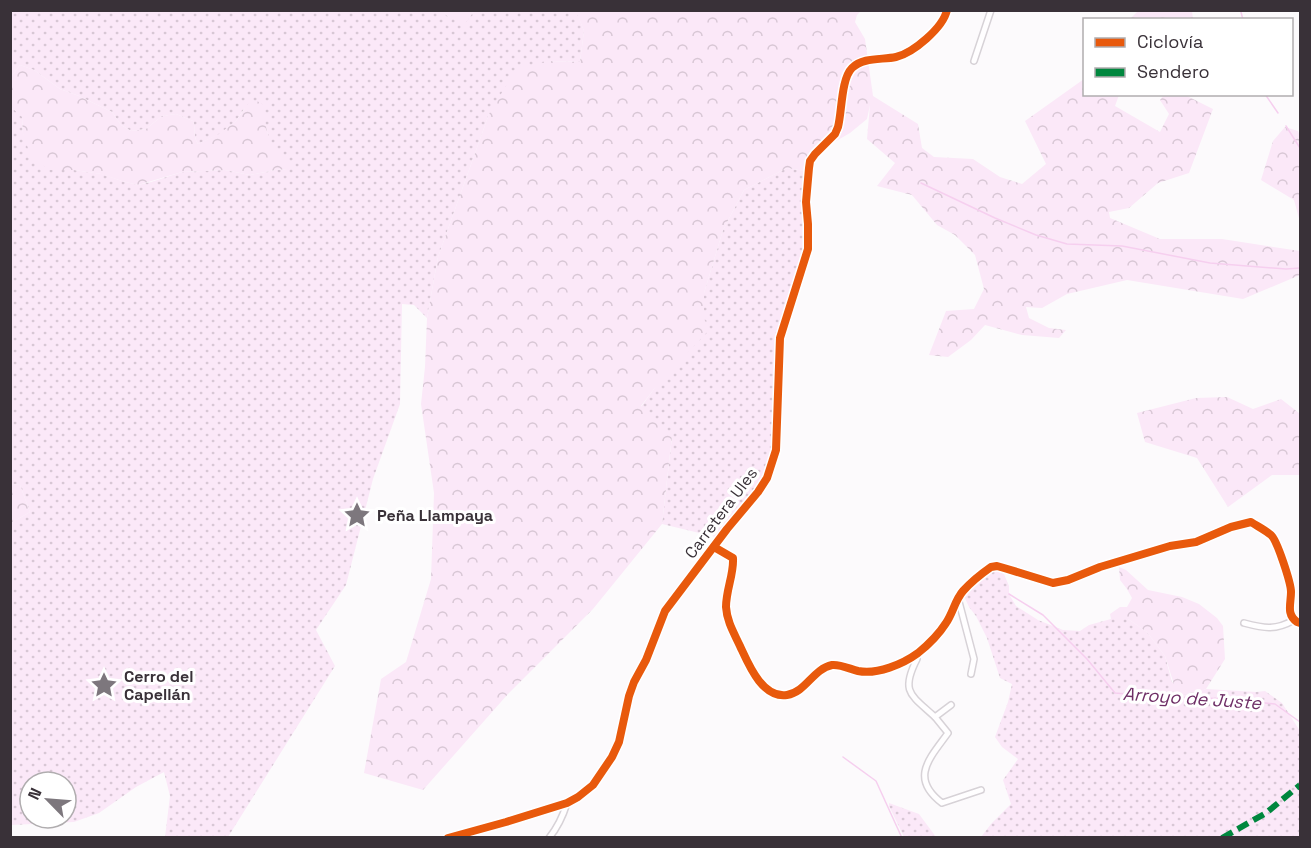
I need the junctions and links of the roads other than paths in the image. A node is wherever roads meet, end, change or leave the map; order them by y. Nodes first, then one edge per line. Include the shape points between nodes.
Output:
1 (946, 10) edge
2 (991, 10) edge
3 (974, 61) dead end
4 (714, 547) junction
5 (958, 598) junction
6 (1297, 621) edge
7 (1244, 623) dead end
8 (916, 654) junction
9 (971, 674) dead end
10 (951, 705) dead end
11 (935, 717) junction
12 (981, 790) dead end
13 (567, 803) junction
14 (448, 837) edge
15 (549, 837) edge

1 - 4 street, Carretera Ules via 939,25 906,54 869,60 851,69 845,80 835,134 810,161 806,202 808,249 780,338 776,450 767,478
2 - 3 street
4 - 8 street via 733,558 726,606 729,625 756,678 776,695 795,692 834,664 870,672 884,670
4 - 13 street, Carretera Ules via 661,619 629,696 612,757 592,785
5 - 6 street via 991,567 1053,584 1251,522 1273,536 1291,590 1291,617
5 - 8 street via 946,623
5 - 9 street via 974,659
6 - 7 street via 1268,628
8 - 11 street via 909,691
10 - 11 street
11 - 12 street via 948,733 926,766 925,784 942,803
13 - 14 street, Carretera Ules
13 - 15 street

